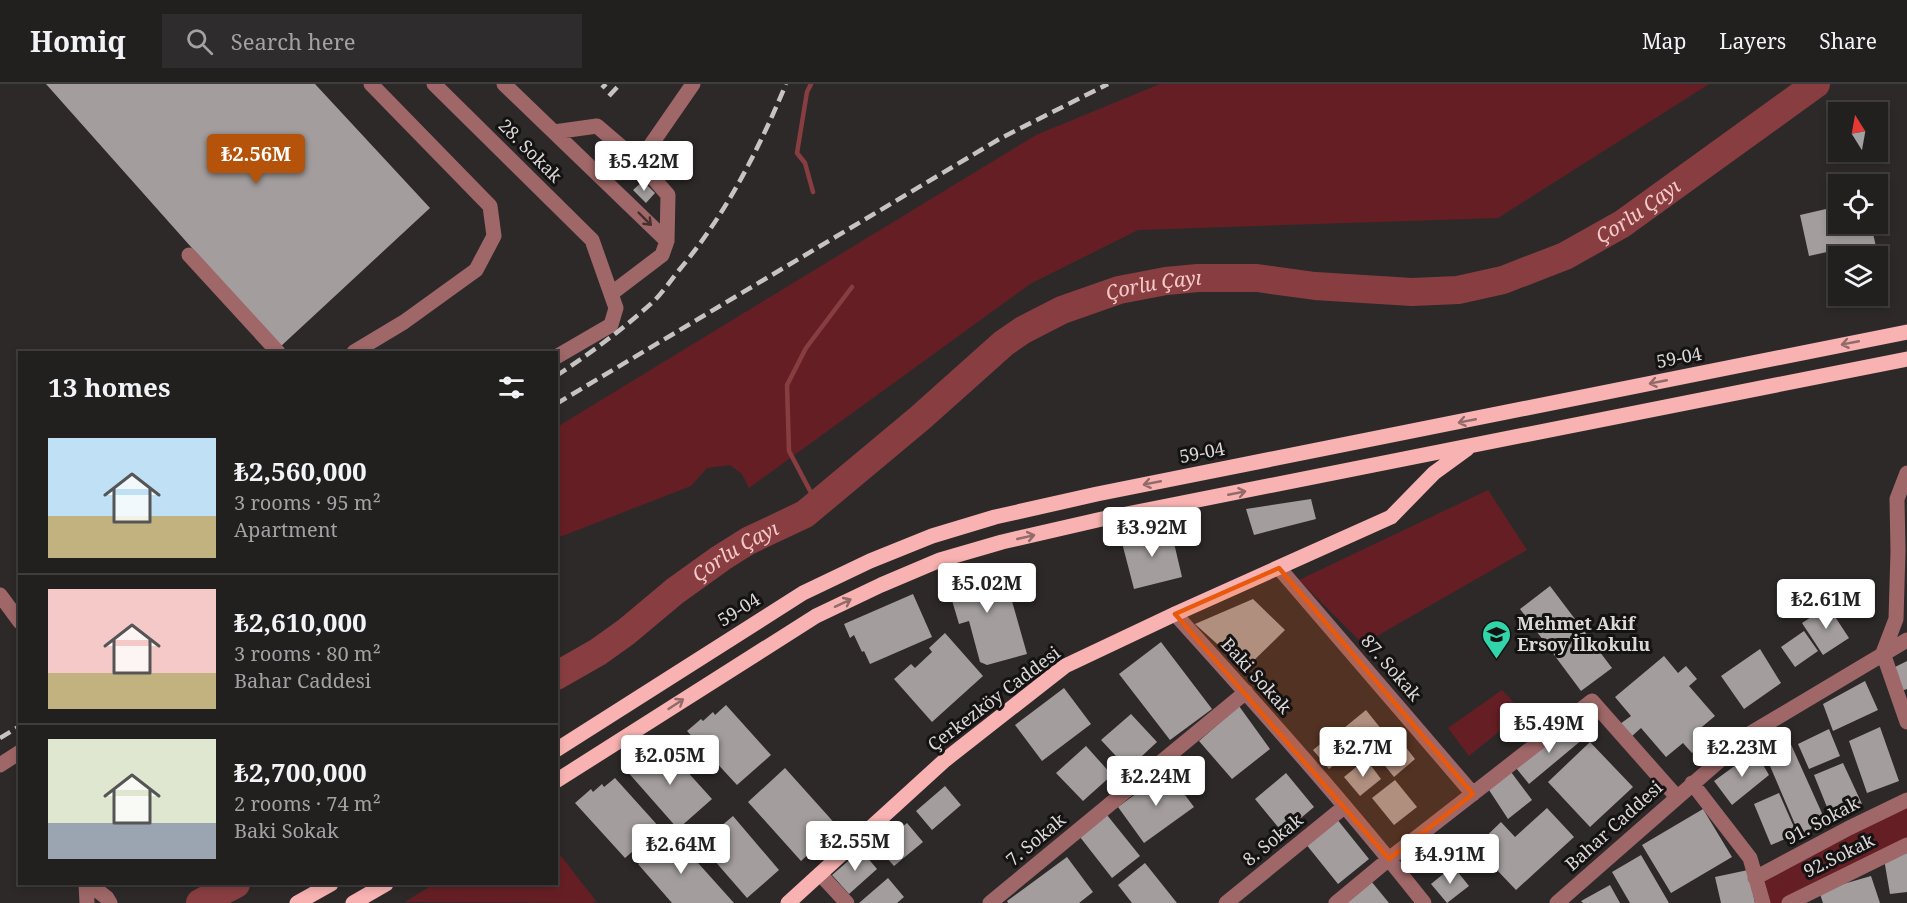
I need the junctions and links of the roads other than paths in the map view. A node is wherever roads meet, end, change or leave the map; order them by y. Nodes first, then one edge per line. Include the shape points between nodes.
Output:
1 (371, 84) edge
2 (434, 84) edge
3 (504, 84) edge
4 (693, 84) edge
5 (554, 132) junction
6 (639, 162) junction
7 (667, 241) junction
8 (189, 255) dead end
9 (612, 292) junction
10 (1907, 332) edge
11 (277, 351) edge
12 (356, 351) edge
13 (558, 356) edge
14 (1907, 359) edge
15 (1470, 447) junction
16 (1907, 473) edge
17 (1902, 512) edge
18 (1279, 568) junction
19 (0, 595) edge
20 (1175, 614) junction
21 (18, 619) edge
22 (1907, 640) edge
23 (1883, 654) junction
24 (1246, 692) junction
25 (1907, 722) edge
26 (558, 749) edge
27 (18, 753) edge
28 (0, 765) edge
29 (558, 780) edge
30 (1692, 783) junction
31 (1473, 794) junction
32 (1676, 796) junction
33 (1907, 800) edge
34 (1344, 807) junction
35 (1907, 845) edge
36 (1389, 859) junction
37 (820, 874) junction
38 (1755, 878) junction
39 (88, 885) edge
40 (89, 885) edge
41 (329, 885) edge
42 (384, 885) edge
43 (108, 900) edge
44 (87, 903) edge
45 (297, 903) edge
46 (353, 903) edge
47 (788, 903) edge
48 (848, 903) edge
49 (990, 903) edge
50 (1226, 903) edge
51 (1336, 903) edge
52 (1424, 903) edge
53 (1557, 903) edge
54 (1763, 903) edge
55 (1789, 903) edge

1 - 12 street via 490,206 494,236 476,270
2 - 9 street, 28. Sokak via 592,240
3 - 5 street
4 - 6 street
5 - 6 street via 597,126
5 -> 7 street
6 - 7 street via 668,195
7 - 9 street via 662,255
8 - 11 street
9 - 13 street, 28. Sokak via 616,308 611,325
10 -> 26 main road, 59-04 / 59-04 via 1097,494 932,536 803,593
14 - 15 main road
15 - 18 main road, Çerkezköy Caddesi via 1434,473 1391,517
29 -> 15 main road via 816,616 940,560 1102,519
16 - 17 street via 1897,499
17 - 23 street via 1896,619
18 - 20 main road, Çerkezköy Caddesi
18 - 31 street, 87. Sokak
19 - 21 street
20 - 24 street, Baki Sokak
20 - 37 main road, Çerkezköy Caddesi via 1065,666 945,760
22 - 23 street, Bahar Caddesi
23 - 25 street
23 - 30 street, Bahar Caddesi via 1751,733
24 - 34 street, Baki Sokak
24 - 49 street, 7. Sokak
27 - 28 street
30 - 32 street, Bahar Caddesi
30 - 38 street via 1750,858
31 - 32 street via 1592,701
31 - 36 street
32 - 53 street, Bahar Caddesi
33 - 38 street, 91. Sokak
34 - 36 street, Baki Sokak
34 - 50 street, 8. Sokak
35 - 55 street, 92.Sokak
36 - 51 street
36 - 52 street, Baki Sokak
37 - 47 main road, Çerkezköy Caddesi
37 - 48 street
38 - 54 street
39 - 44 street
40 - 43 street
41 - 45 main road
42 - 46 main road

